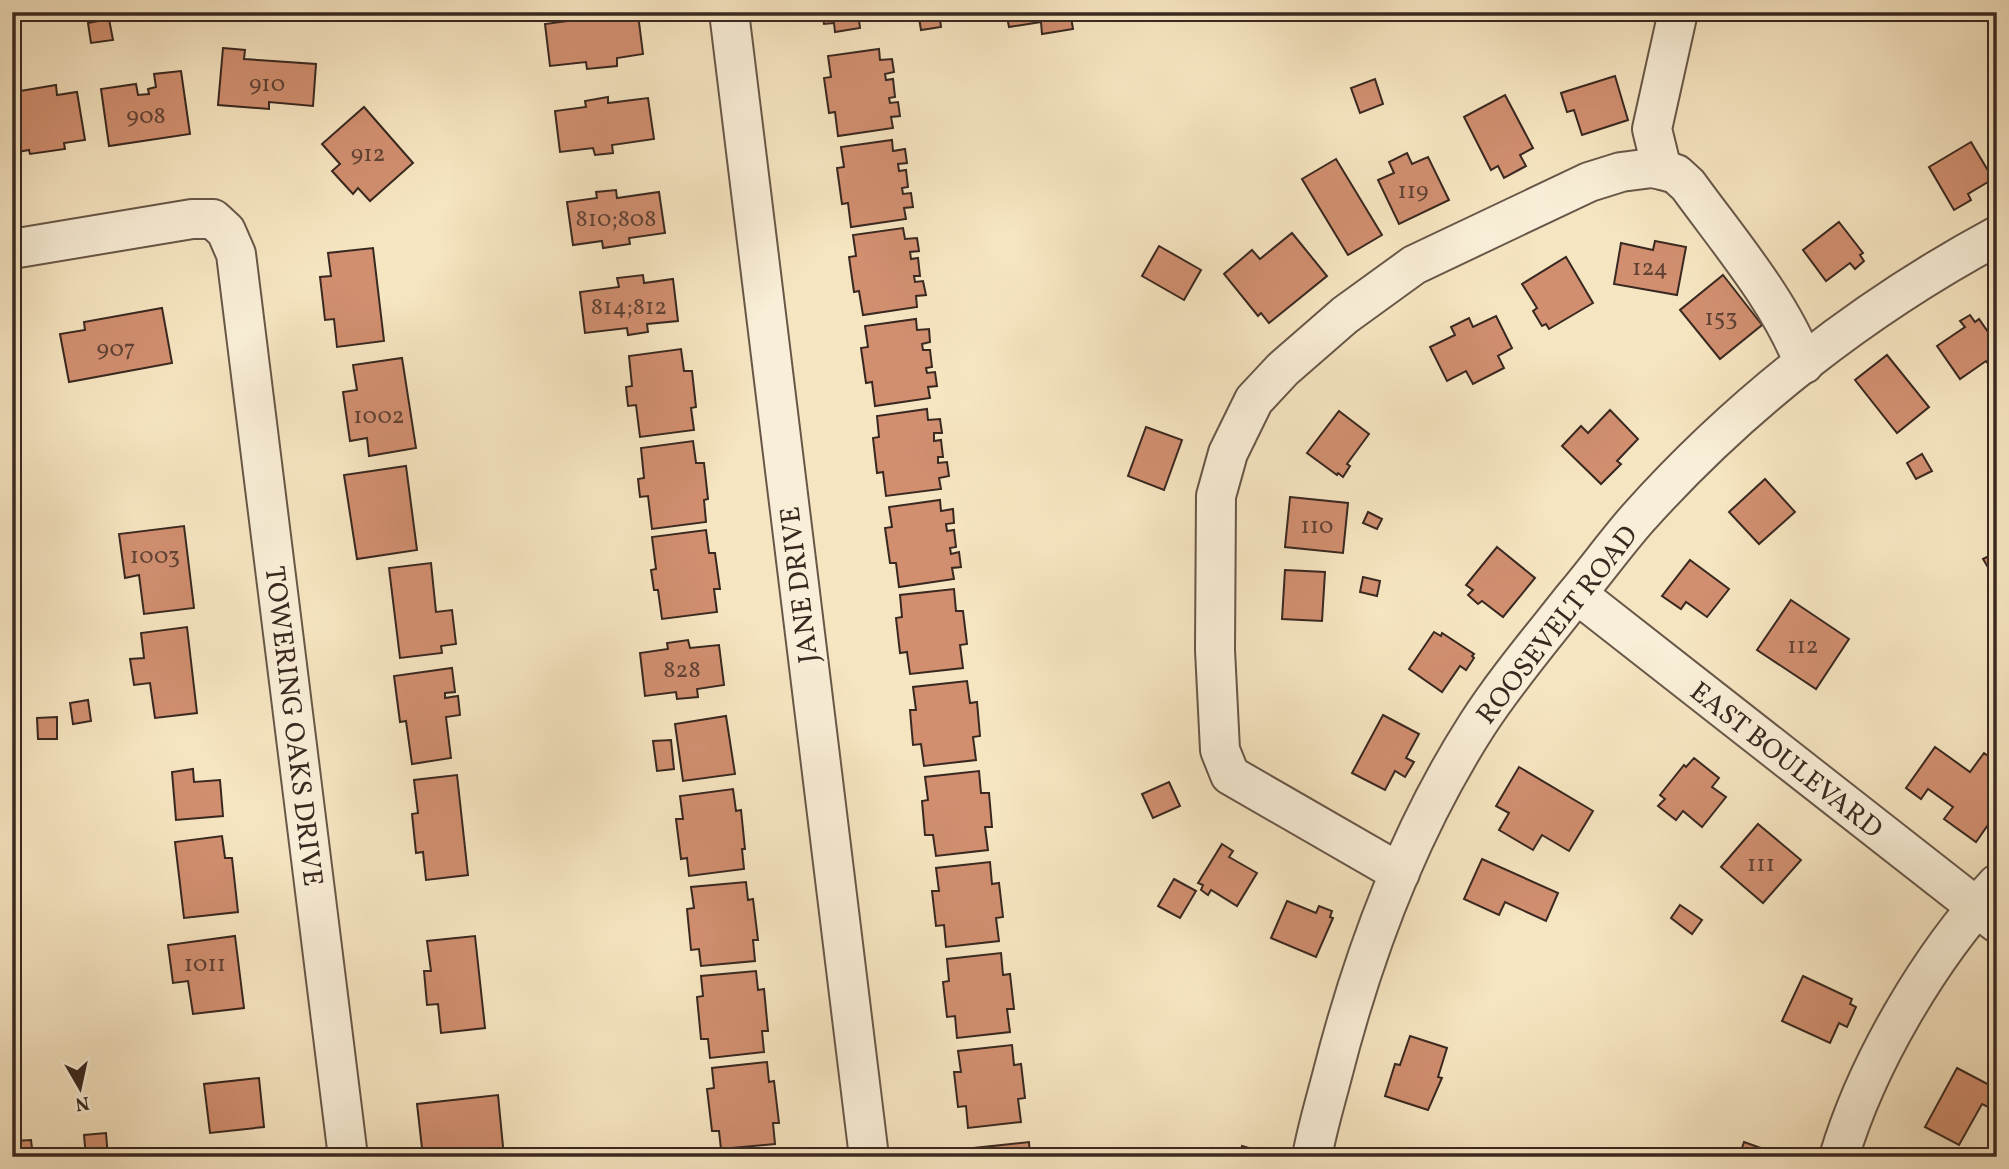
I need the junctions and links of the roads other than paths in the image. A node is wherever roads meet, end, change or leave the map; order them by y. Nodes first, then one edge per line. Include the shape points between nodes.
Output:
1 (729, 12) edge
2 (1678, 12) edge
3 (1662, 170) junction
4 (1997, 236) edge
5 (12, 249) edge
6 (1804, 364) junction
7 (1577, 594) junction
8 (1400, 873) junction
9 (1990, 904) edge
10 (348, 1157) edge
11 (869, 1157) edge
12 (1312, 1157) edge
13 (1839, 1157) edge

1 - 11 street, JANE DRIVE
2 - 3 street via 1652,129
3 - 6 street via 1676,174 1696,195 1754,276 1796,342
3 - 8 street via 1621,172 1589,182 1414,265 1345,315 1283,369 1254,400 1228,453 1216,496 1214,650 1220,750 1230,775
4 - 6 street, ROOSEVELT ROAD via 1868,314
5 - 10 street, TOWERING OAKS DRIVE via 213,219 226,231 236,254
6 - 7 street, ROOSEVELT ROAD via 1705,449 1638,519
7 - 8 street, ROOSEVELT ROAD via 1514,671 1477,726 1443,783
7 - 9 street, EAST BOULEVARD
8 - 12 street, ROOSEVELT ROAD via 1345,1027
9 - 13 street via 1905,1010 1864,1090

